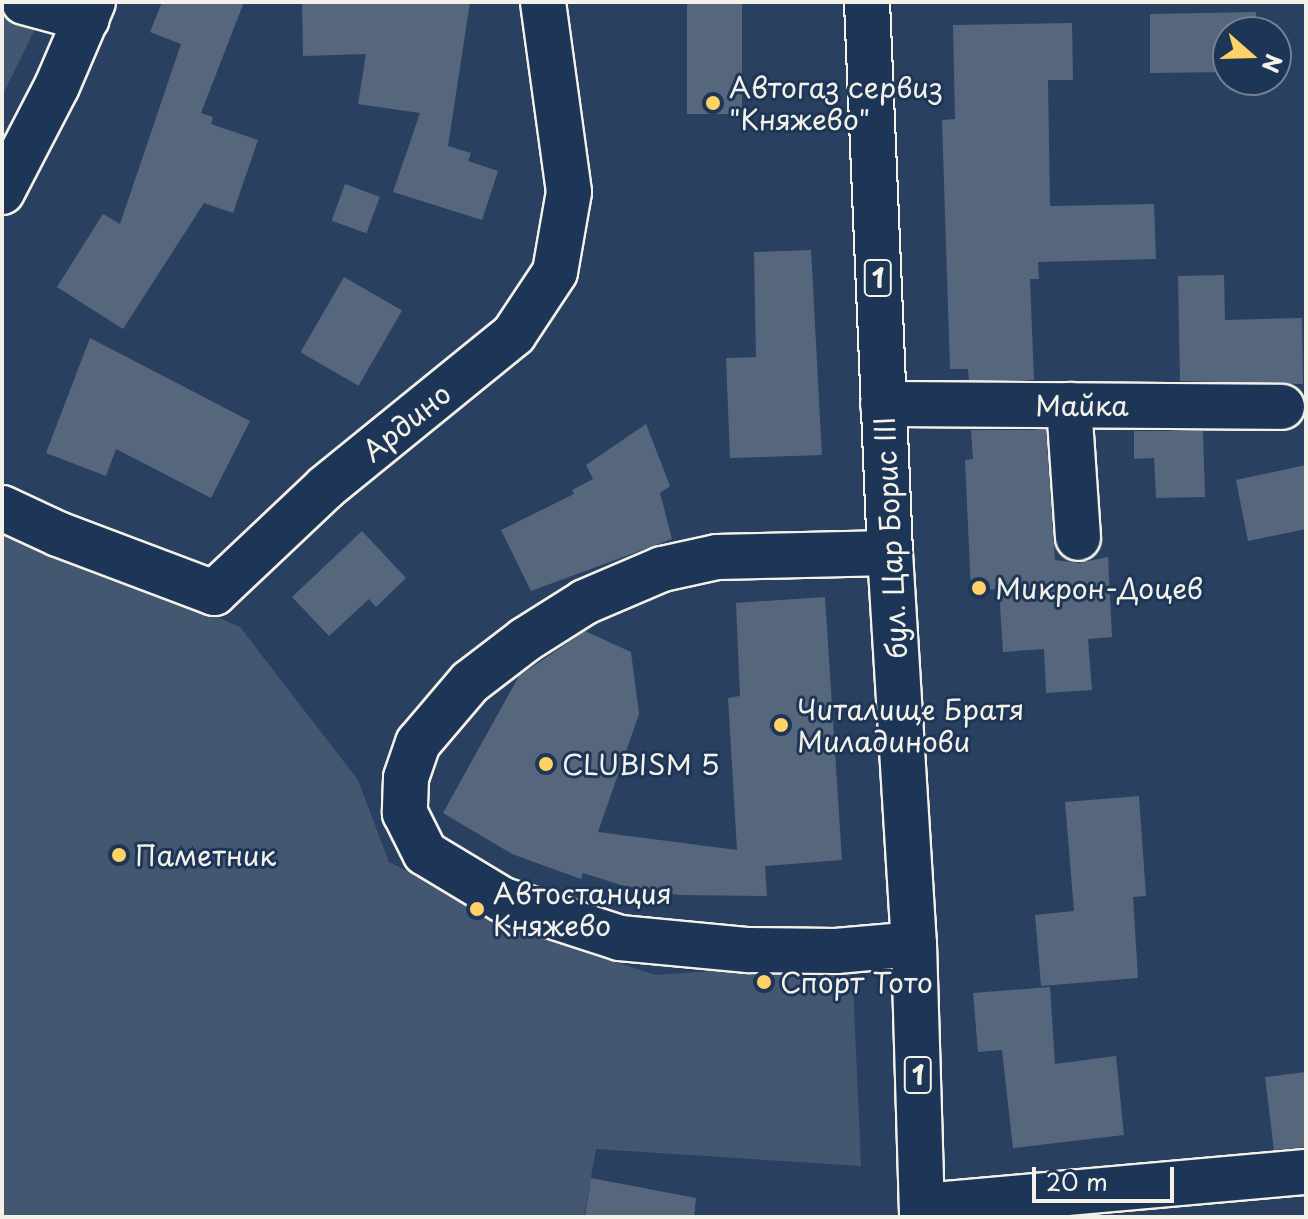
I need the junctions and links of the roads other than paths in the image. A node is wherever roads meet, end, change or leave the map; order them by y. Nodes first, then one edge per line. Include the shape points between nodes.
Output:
1 (24, 2) edge
2 (543, 2) edge
3 (867, 2) edge
4 (90, 10) edge
5 (2, 192) edge
6 (883, 404) junction
7 (1069, 405) junction
8 (1282, 407) dead end
9 (2, 508) edge
10 (1078, 538) dead end
11 (890, 553) junction
12 (914, 944) junction
13 (1306, 1172) edge
14 (1166, 1201) edge
15 (923, 1212) edge

1 - 4 street
2 - 9 street, Ардино via 569,192 555,272 514,334 326,487 214,593
3 - 6 street, бул. Цар Борис III / 1
4 - 5 street
6 - 7 street, Майка
6 - 11 street, бул. Цар Борис III / 1
7 - 8 street, Майка
7 - 10 street
11 - 12 street, бул. Цар Борис III / 1
11 - 12 street via 717,557 662,569 585,602 470,682 418,743 406,778 405,813 425,853 503,900 620,938 748,950 836,951
12 - 15 street, бул. Цар Борис III / 1
13 - 14 street
14 - 15 street

